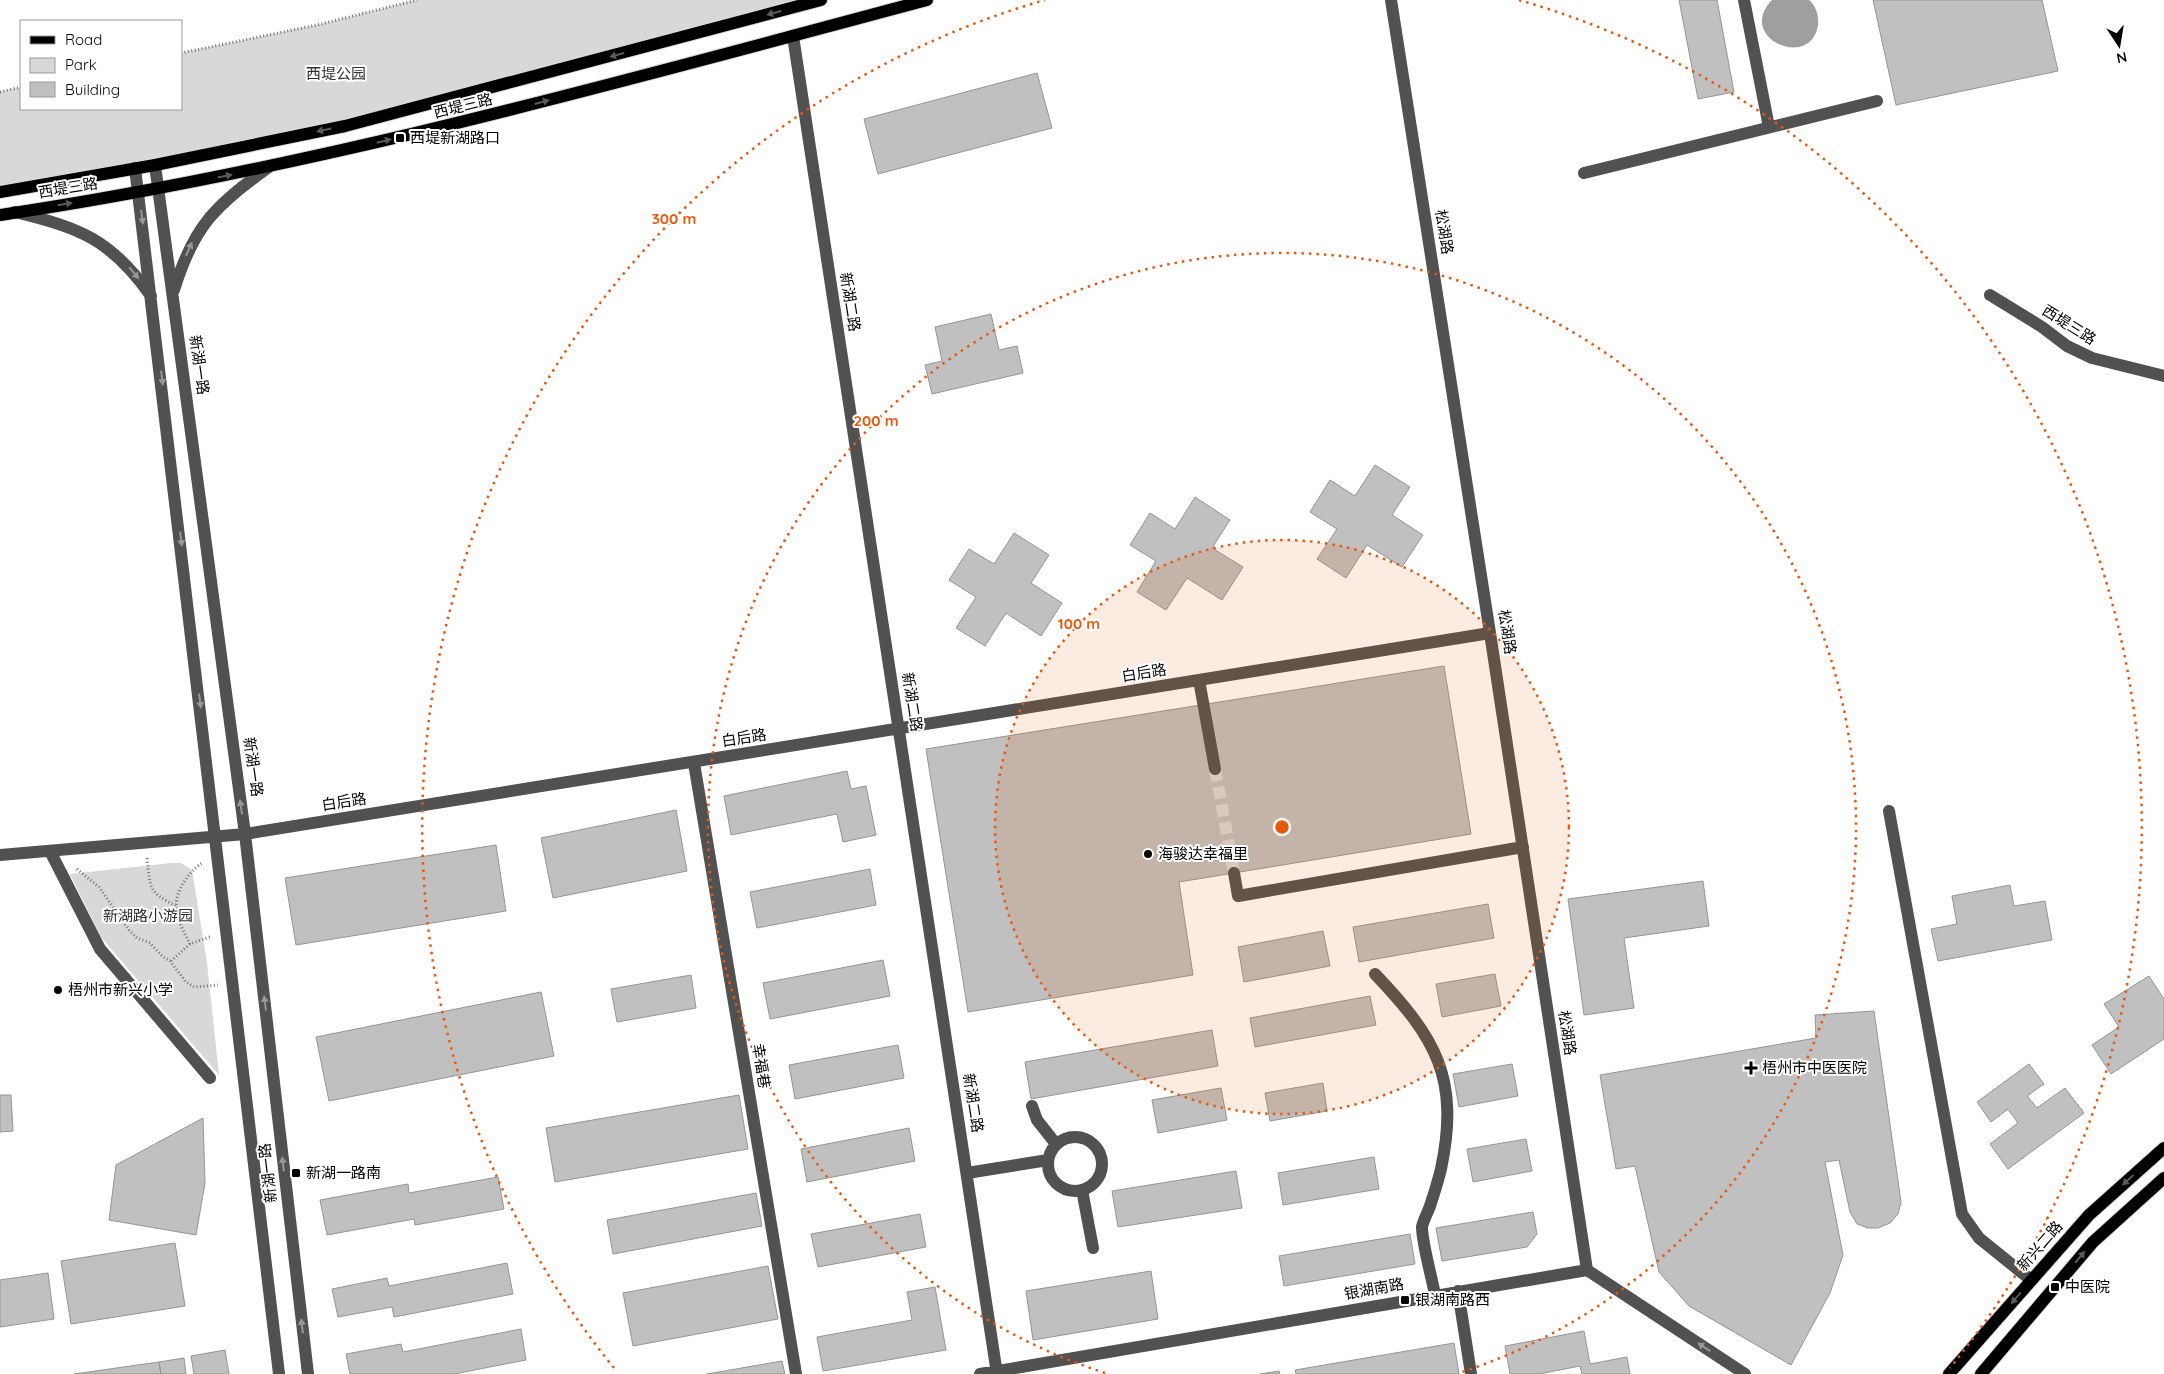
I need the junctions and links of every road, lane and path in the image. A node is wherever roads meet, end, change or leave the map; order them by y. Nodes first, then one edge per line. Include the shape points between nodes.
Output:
1 (417, 0) edge
2 (821, 0) edge
3 (927, 0) edge
4 (1391, 0) edge
5 (1744, 0) edge
6 (793, 36) junction
7 (182, 54) edge
8 (20, 88) edge
9 (0, 92) edge
10 (1877, 101) dead end
11 (1769, 127) junction
12 (155, 165) junction
13 (269, 167) junction
14 (135, 168) junction
15 (1584, 173) dead end
16 (159, 189) junction
17 (0, 192) edge
18 (140, 192) junction
19 (15, 212) junction
20 (0, 215) edge
21 (173, 294) junction
22 (1990, 295) dead end
23 (152, 299) junction
24 (2164, 376) edge
25 (1490, 633) junction
26 (1199, 680) junction
27 (900, 729) junction
28 (694, 763) junction
29 (1215, 769) tunnel mouth
30 (1888, 811) dead end
31 (245, 834) junction
32 (216, 837) junction
33 (145, 843) junction
34 (1523, 847) junction
35 (50, 851) junction
36 (217, 853) junction
37 (0, 856) edge
38 (57, 865) junction
39 (1234, 873) tunnel mouth
40 (177, 906) junction
41 (227, 932) junction
42 (190, 944) junction
43 (170, 961) junction
44 (1375, 974) dead end
45 (233, 983) junction
46 (210, 1078) dead end
47 (1032, 1106) dead end
48 (1056, 1144) junction
49 (2164, 1148) edge
50 (1048, 1160) junction
51 (967, 1172) junction
52 (2164, 1178) edge
53 (1082, 1190) junction
54 (1093, 1248) dead end
55 (1587, 1270) junction
56 (2031, 1280) junction
57 (1458, 1291) junction
58 (1435, 1295) junction
59 (997, 1372) edge
60 (279, 1374) edge
61 (308, 1374) edge
62 (796, 1374) edge
63 (980, 1374) edge
64 (1471, 1374) edge
65 (1744, 1374) edge
66 (1949, 1374) edge
67 (1981, 1374) edge

1 - 7 path
2 -> 12 main road, 西堤三路 via 345,126
3 - 6 main road, 西堤三路
4 - 25 street, 松湖路
5 - 11 street
13 -> 6 main road, 西堤三路 via 484,118
6 - 27 street, 新湖二路
8 - 9 path
10 - 11 street
11 - 15 street
12 - 14 main road, 西堤三路
12 - 16 street, 新湖一路
16 -> 13 main road, 西堤三路
21 -> 13 street via 198,230 223,203
14 - 17 main road, 西堤三路
14 - 18 street, 新湖一路
16 - 18 main road, 西堤三路
16 - 21 street, 新湖一路
19 -> 18 main road, 西堤三路
18 -> 23 street, 新湖一路
19 - 20 main road, 西堤三路
19 -> 23 street via 84,232 102,243 126,264
31 -> 21 street, 新湖一路
22 - 24 street, 西堤三路 via 2042,326 2067,346 2092,358
23 -> 32 street, 新湖一路
25 - 26 street, 白后路
25 - 34 street, 松湖路
26 - 27 street, 白后路
26 - 29 street
27 - 28 street, 白后路
27 - 51 street, 新湖二路
28 - 31 street, 白后路
28 - 62 street, 幸福巷
30 - 56 street via 1962,1214 1979,1238
31 - 32 street, 白后路
61 -> 31 street, 新湖一路
32 - 33 street, 白后路
32 - 36 street, 新湖一路
33 - 35 street, 白后路
33 - 40 path via 152,892
34 - 39 street via 1238,896
34 - 55 street, 松湖路
35 - 37 street, 白后路
35 - 38 street
36 - 40 path via 186,876
36 - 41 street, 新湖一路
38 - 43 path via 83,872 104,894 129,930
38 - 46 street via 100,949
40 - 42 path via 177,917
41 - 42 path
41 - 45 street, 新湖一路
42 - 43 path
43 - 45 path via 194,987
44 - 58 street via 1396,996 1433,1046 1441,1066 1447,1106 1444,1149 1434,1195 1422,1226
45 - 60 street, 新湖一路
47 - 48 street via 1037,1120
48 - 50 street
48 - 53 street via 1081,1137 1096,1146 1101,1154 1101,1172 1097,1180
49 -> 56 main road, 新兴二路 via 2089,1215
50 - 51 street
50 - 53 street via 1048,1169 1057,1185 1073,1191
51 - 59 street, 新湖二路
67 -> 52 main road via 2093,1242
53 - 54 street
55 - 57 street, 银湖南路
65 -> 55 street
56 -> 66 main road, 新兴二路
57 - 58 street, 银湖南路
57 - 64 street
58 - 59 street, 银湖南路
59 - 63 street, 银湖南路

